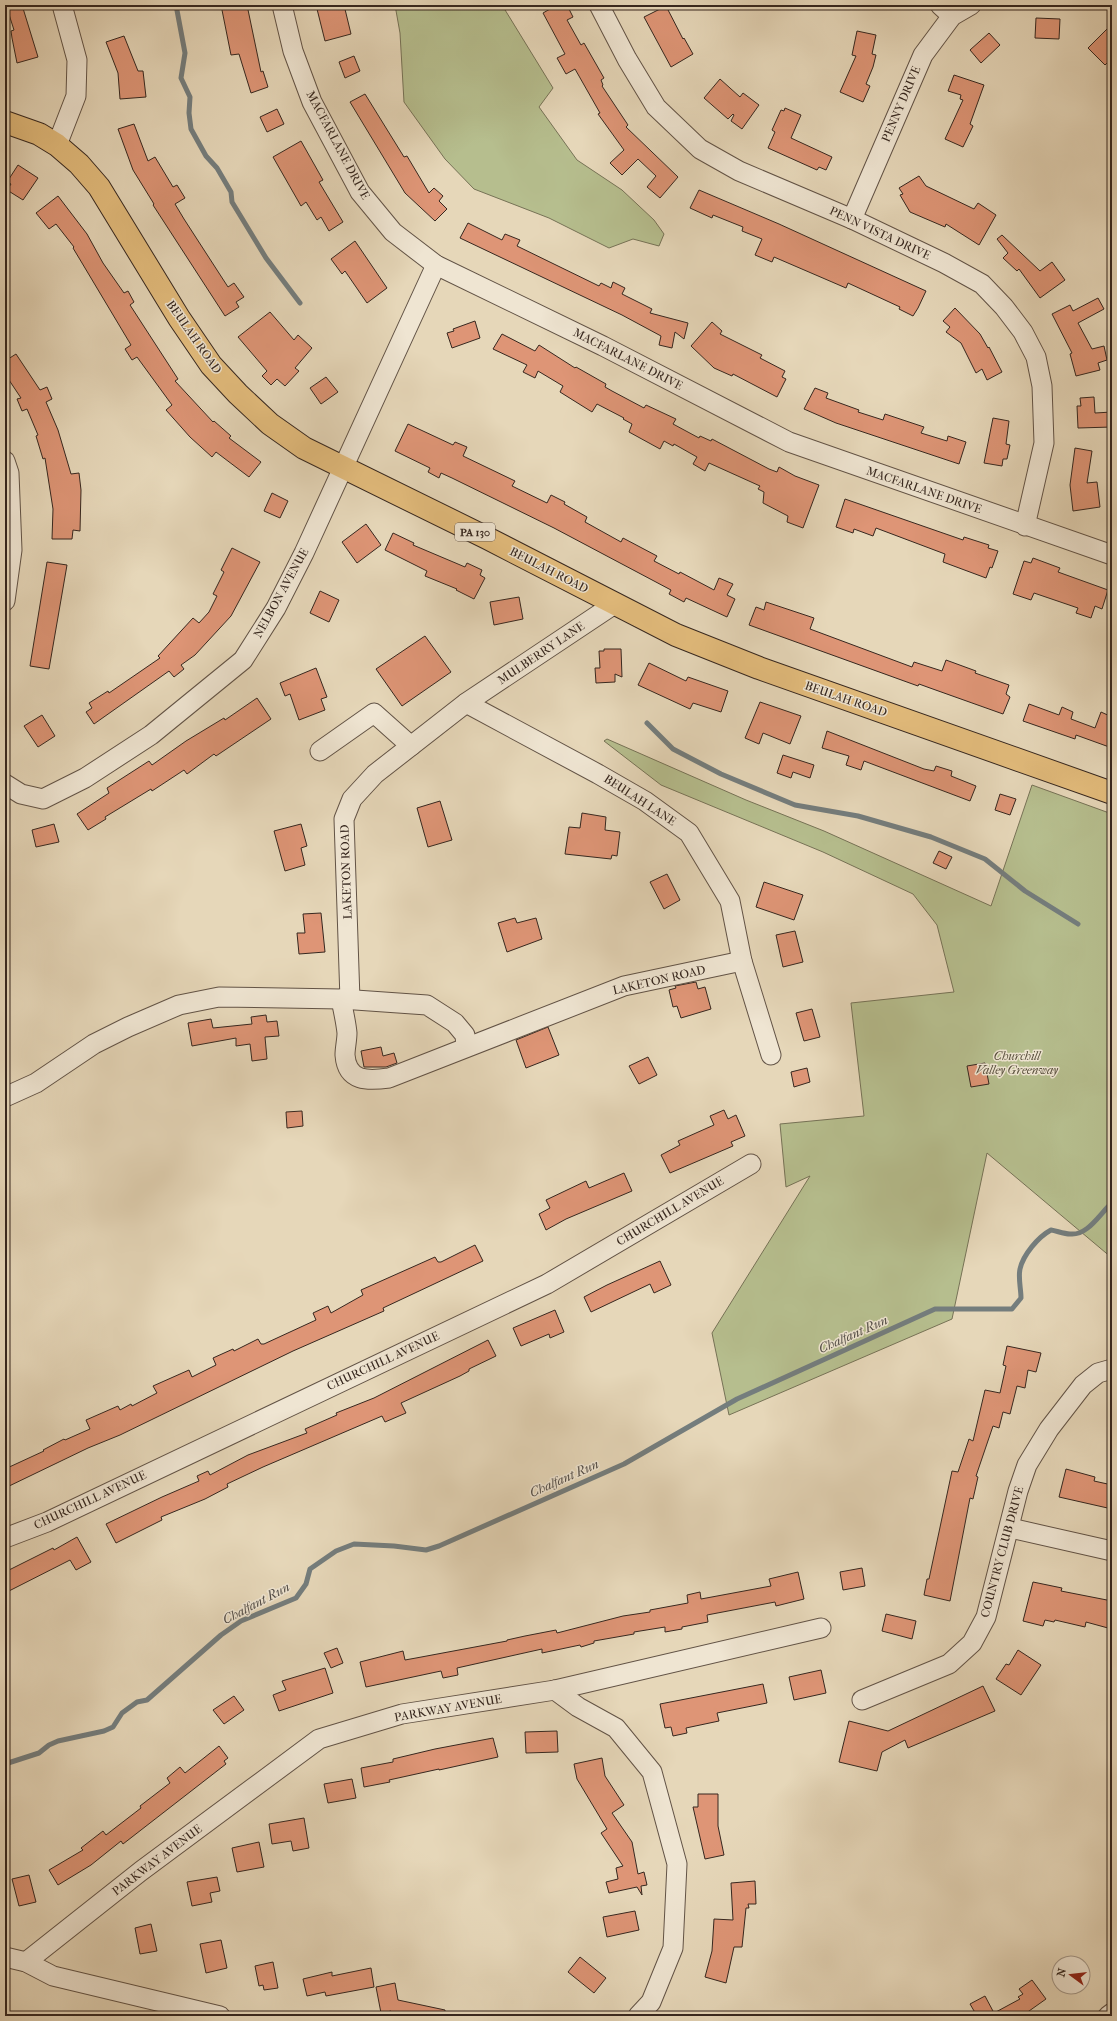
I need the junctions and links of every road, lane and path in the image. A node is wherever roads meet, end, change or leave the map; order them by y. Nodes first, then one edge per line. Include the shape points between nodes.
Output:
1 (62, 5) edge
2 (282, 5) edge
3 (599, 5) edge
4 (971, 5) edge
5 (946, 10) edge
6 (5, 122) edge
7 (57, 145) junction
8 (852, 219) junction
9 (436, 265) junction
10 (5, 461) edge
11 (344, 468) junction
12 (1025, 526) junction
13 (1112, 555) edge
14 (5, 601) edge
15 (616, 604) junction
16 (466, 703) junction
17 (411, 746) junction
18 (320, 751) dead end
19 (5, 784) edge
20 (1112, 793) edge
21 (742, 961) junction
22 (345, 999) junction
23 (466, 1047) junction
24 (771, 1055) dead end
25 (5, 1097) edge
26 (751, 1164) dead end
27 (1112, 1369) edge
28 (1010, 1528) junction
29 (5, 1538) edge
30 (1112, 1551) edge
31 (821, 1628) dead end
32 (555, 1690) junction
33 (862, 1700) dead end
34 (5, 1957) edge
35 (26, 1962) junction
36 (1112, 2013) edge
37 (220, 2016) edge
38 (638, 2016) edge
39 (1108, 2016) edge

1 - 7 street via 77,60 76,96
2 - 9 street, MACFARLANE DRIVE via 293,51 312,102 360,192 393,232
3 - 8 street, PENN VISTA DRIVE via 656,107 700,149 739,171
4 - 5 street, PENNY DRIVE
5 - 8 street, PENNY DRIVE via 923,55
6 - 7 main road, BEULAH ROAD / PA 130 via 39,134
7 - 11 main road, BEULAH ROAD / PA 130 via 79,164 99,187 179,318 216,371 270,424 304,448
8 - 12 street, PENN VISTA DRIVE via 982,284 1023,332 1036,357 1042,386 1044,443
9 - 11 street, NELBON AVENUE
9 - 12 street, MACFARLANE DRIVE via 603,346 789,442
10 - 14 street via 9,473 12,550
11 - 15 main road, BEULAH ROAD / PA 130
11 - 19 street, NELBON AVENUE via 276,608 242,660 151,735 85,778 43,799 21,794
12 - 13 street, MACFARLANE DRIVE
15 - 16 street, MULBERRY LANE
15 - 20 main road, BEULAH ROAD / PA 130 via 676,635 759,668
16 - 17 street, LAKETON ROAD
16 - 21 street, BEULAH LANE via 645,801 689,833 730,901
17 - 18 street via 374,713
17 - 22 street, LAKETON ROAD via 375,774 352,800 344,819
21 - 23 street, LAKETON ROAD via 624,986
21 - 24 street, BEULAH LANE
22 - 23 street via 427,1005 455,1023 465,1035
22 - 23 street, LAKETON ROAD via 347,1069 369,1081 389,1078
22 - 25 street via 219,998 179,1005 94,1044 36,1083
26 - 29 street, CHURCHILL AVENUE via 547,1284 47,1522
27 - 28 street, COUNTRY CLUB DRIVE via 1098,1373 1083,1385 1049,1429 1027,1465
28 - 30 street
28 - 33 street, COUNTRY CLUB DRIVE via 986,1617 972,1643 949,1664
31 - 32 street, PARKWAY AVENUE
32 - 35 street, PARKWAY AVENUE via 402,1714 319,1739 141,1871
32 - 38 street via 578,1707 616,1728 652,1772 677,1864 673,1948 651,2002
34 - 35 street
35 - 37 street via 53,1976
36 - 39 street

